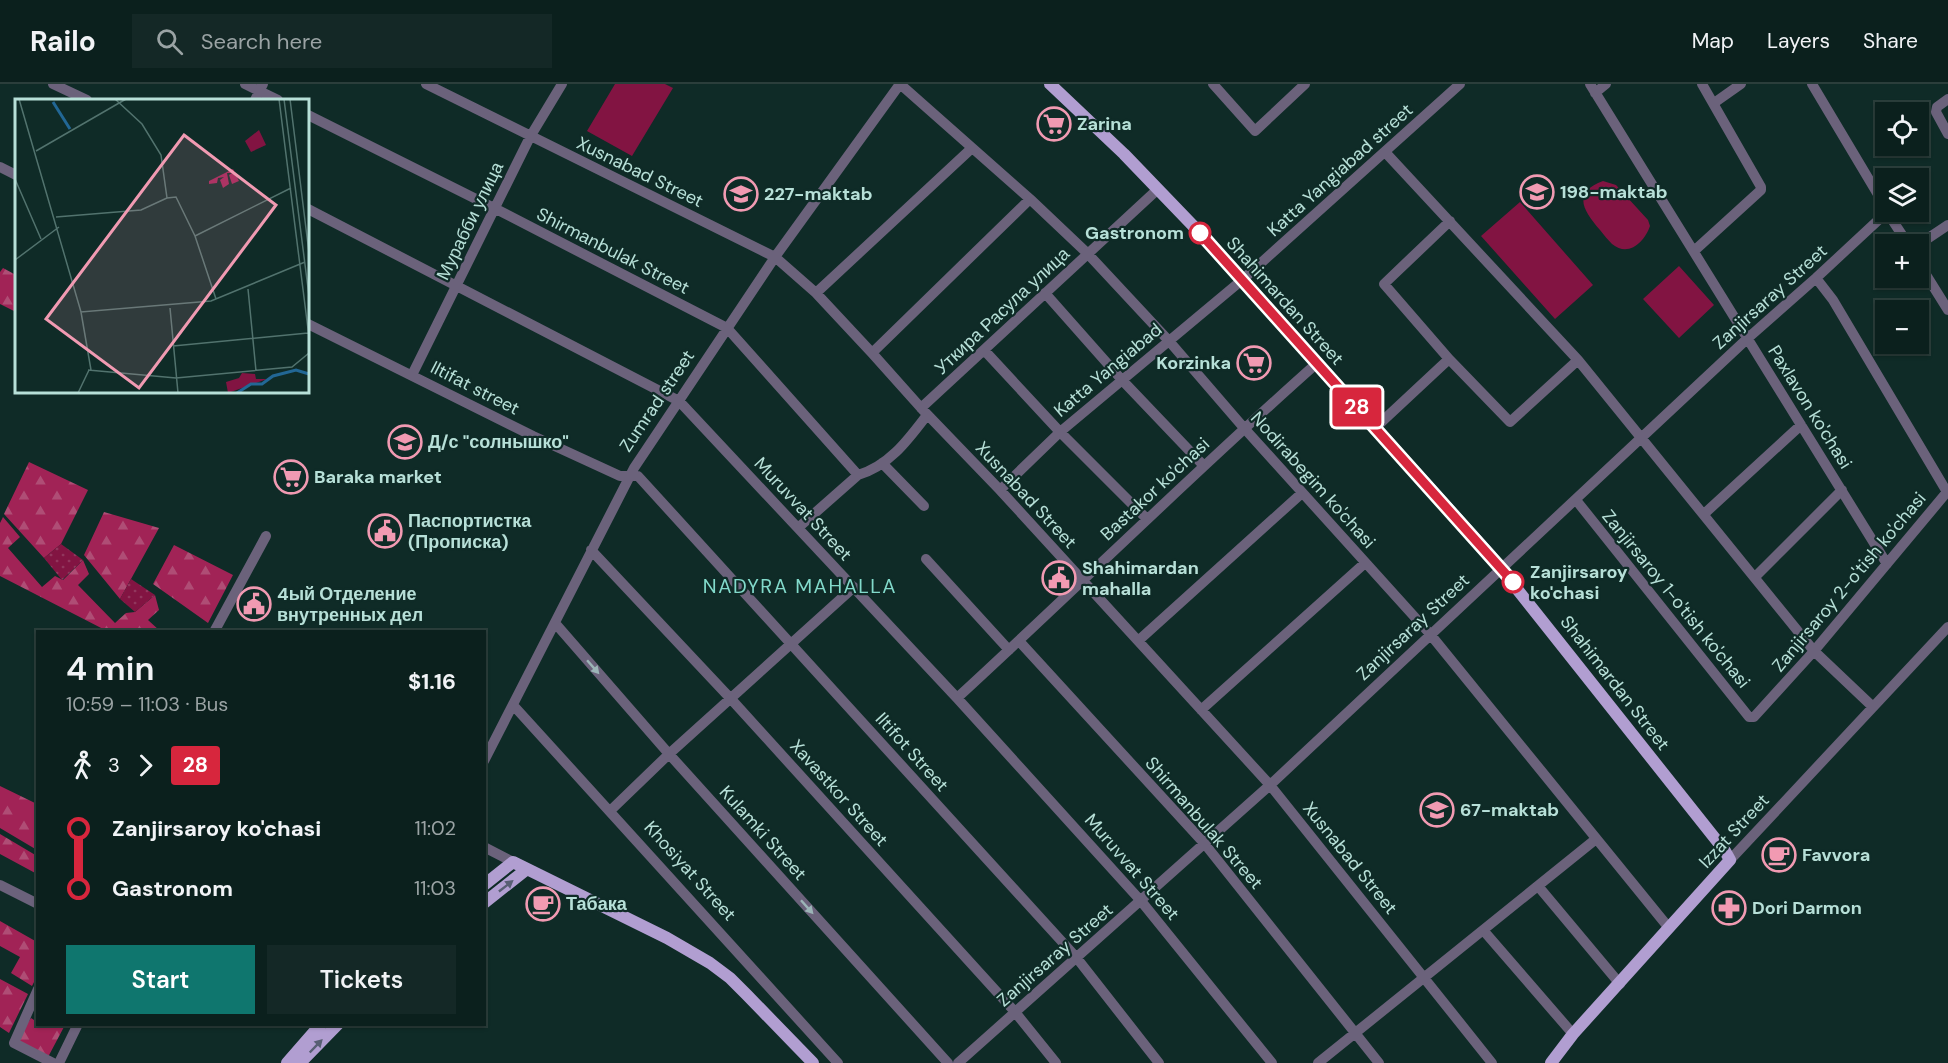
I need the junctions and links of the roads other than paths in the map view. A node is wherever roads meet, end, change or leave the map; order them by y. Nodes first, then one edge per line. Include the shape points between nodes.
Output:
1 (52, 84) edge
2 (245, 84) edge
3 (426, 84) edge
4 (562, 84) edge
5 (900, 84) edge
6 (1050, 84) edge
7 (1213, 84) edge
8 (1305, 84) edge
9 (1460, 84) edge
10 (1606, 84) edge
11 (1702, 84) edge
12 (1741, 84) edge
13 (1817, 86) edge
14 (1593, 89) edge
15 (259, 92) edge
16 (85, 99) edge
17 (276, 99) edge
18 (1948, 99) edge
19 (1714, 103) junction
20 (309, 116) edge
21 (1948, 134) edge
22 (530, 137) junction
23 (972, 148) junction
24 (1385, 152) junction
25 (0, 167) edge
26 (15, 174) edge
27 (1158, 189) junction
28 (1875, 190) edge
29 (1030, 199) junction
30 (494, 208) junction
31 (309, 210) edge
32 (1450, 221) junction
33 (1875, 221) edge
34 (1948, 225) edge
35 (1929, 237) edge
36 (1694, 251) junction
37 (1088, 254) junction
38 (775, 257) junction
39 (1816, 278) junction
40 (1242, 280) junction
41 (1929, 280) edge
42 (456, 286) junction
43 (816, 293) junction
44 (1045, 293) junction
45 (1948, 310) edge
46 (309, 324) edge
47 (727, 328) junction
48 (1748, 338) junction
49 (1170, 341) junction
50 (984, 350) junction
51 (872, 352) junction
52 (1449, 359) junction
53 (1578, 360) junction
54 (1316, 364) junction
55 (412, 375) junction
56 (1122, 380) junction
57 (679, 401) junction
58 (924, 412) junction
59 (1801, 425) junction
60 (1244, 428) junction
61 (1375, 428) junction
62 (1060, 432) junction
63 (1642, 437) junction
64 (882, 463) junction
65 (1204, 466) junction
66 (858, 475) junction
67 (629, 476) junction
68 (1000, 490) junction
69 (1842, 490) junction
70 (1302, 493) junction
71 (1576, 500) junction
72 (924, 506) dead end
73 (1704, 514) junction
74 (1146, 518) junction
75 (799, 528) junction
76 (266, 536) dead end
77 (591, 550) junction
78 (926, 559) dead end
79 (1365, 563) junction
80 (1887, 564) junction
81 (1501, 568) junction
82 (1755, 577) junction
83 (1083, 580) junction
84 (854, 587) junction
85 (555, 623) junction
86 (1948, 627) edge
87 (214, 630) edge
88 (1430, 634) junction
89 (1019, 641) junction
90 (1138, 641) junction
91 (791, 644) junction
92 (1010, 650) junction
93 (1815, 651) junction
94 (957, 698) junction
95 (731, 699) junction
96 (513, 705) junction
97 (1873, 706) junction
98 (1202, 711) junction
99 (1752, 718) joint
100 (669, 754) junction
101 (486, 758) edge
102 (1270, 785) junction
103 (611, 810) junction
104 (1596, 838) junction
105 (1204, 843) junction
106 (486, 848) edge
107 (1730, 860) junction
108 (513, 862) junction
109 (527, 869) junction
110 (486, 883) edge
111 (0, 885) edge
112 (1538, 886) junction
113 (486, 901) edge
114 (1141, 901) junction
115 (36, 903) edge
116 (1669, 928) junction
117 (1483, 930) junction
118 (1076, 957) junction
119 (1425, 978) junction
120 (1620, 984) junction
121 (36, 994) edge
122 (1015, 1012) junction
123 (77, 1026) edge
124 (330, 1026) edge
125 (1356, 1033) junction
126 (1573, 1034) junction
127 (52, 1063) edge
128 (59, 1063) edge
129 (287, 1063) edge
130 (300, 1063) edge
131 (813, 1063) edge
132 (838, 1063) edge
133 (948, 1063) edge
134 (958, 1063) edge
135 (1056, 1063) edge
136 (1159, 1063) edge
137 (1272, 1063) edge
138 (1318, 1063) edge
139 (1379, 1063) edge
140 (1492, 1063) edge
141 (1551, 1063) edge

1 - 16 street
2 - 15 street
3 - 22 street, Xusnabad Street
4 - 22 street, Мурабби улица
5 - 23 street, Nodirabegim ko'chasi
5 - 38 street, Zumrad street
6 - 27 main road, Shahimardan Street
7 - 8 street via 1255,130
9 - 24 street, Katta Yangiabad street
10 - 14 street
11 - 19 street
12 - 19 street
13 - 28 street
14 - 36 street, Paxlavon ko'chasi
15 - 17 street
18 - 21 street via 1936,112
19 - 36 street via 1761,190
20 - 30 street, Shirmаnbulak Street
22 - 30 street, Мурабби улица
22 - 38 street, Xusnabad Street
23 - 29 street, Nodirabegim ko'chasi
23 - 43 street
24 - 32 street
24 - 40 street, Katta Yangiabad street
25 - 26 street
27 - 37 street, Уткира Расула улица
27 - 40 main road, Shahimardan Street
29 - 37 street, Nodirabegim ko'chasi
29 - 51 street
30 - 42 street, Мурабби улица
30 - 47 street, Shirmаnbulak Street
31 - 42 street, Muruvvat Street
32 - 52 street via 1384,284
32 - 53 street
33 - 39 street, Zanjirsaray Street
34 - 35 street
36 - 48 street, Paxlavon ko'chasi
37 - 44 street, Уткира Расула улица
37 - 49 street, Nodirabegim ko'chasi
38 - 43 street, Xusnabad Street
38 - 47 street, Zumrad street
39 - 48 street, Zanjirsaray Street
39 - 80 street, Zanjirsaroy 2-o'tish ko'chasi via 1947,490
40 - 49 street, Katta Yangiabad
40 - 54 main road, Shahimardan Street
41 - 45 street
42 - 55 street, Мурабби улица
42 - 57 street, Muruvvat Street
43 - 51 street, Xusnabad Street
44 - 50 street, Уткира Расула улица
44 - 56 street
46 - 55 street, Iltifаt street
47 - 57 street, Zumrad street
47 - 66 street, Shirmаnbulak Street
48 - 59 street, Paxlavon ko'chasi
48 - 63 street, Zanjirsaray Street
49 - 56 street, Katta Yangiabad
49 - 60 street, Nodirabegim ko'chasi
50 - 58 street, Уткира Расула улица
50 - 62 street
51 - 58 street, Xusnabad Street
52 - 53 street via 1510,422
52 - 61 street
53 - 63 street
54 - 60 street, Bastakor ko'chasi
54 - 61 main road, Shahimardan Street
55 - 67 street, Iltifаt street via 533,436 620,476
56 - 62 street, Katta Yangiabad
56 - 65 street
57 - 67 street, Zumrad street
57 - 75 street, Muruvvat Street
58 - 64 street, Уткира Расула улица via 903,445
58 - 68 street, Xusnabad Street
59 - 69 street, Paxlavon ko'chasi
59 - 73 street
60 - 65 street, Bastakor ko'chasi
60 - 70 street, Nodirabegim ko'chasi
61 - 81 main road, Shahimardan Street
62 - 68 street, Katta Yangiabad
62 - 74 street
63 - 71 street, Zanjirsaray Street
63 - 73 street
64 - 66 street, Уткира Расула улица
64 - 72 street
65 - 74 street, Bastakor ko'chasi
66 - 75 street, Уткира Расула улица
67 - 77 street, Zumrad street
67 - 91 street, Iltifot Street via 638,476
68 - 83 street, Xusnabad Street
69 - 80 street, Paxlavon ko'chasi
69 - 82 street
70 - 79 street, Nodirabegim ko'chasi
70 - 90 street
71 - 81 street, Zanjirsaray Street
71 - 99 street, Zanjirsaroy 1-o'tish ko'chasi
73 - 82 street
74 - 83 street, Bastakor ko'chasi
75 - 84 street, Muruvvat Street
76 - 87 street
77 - 85 street, Zumrad street
77 - 95 street, Xavastkor Street
78 - 92 street
79 - 88 street, Nodirabegim ko'chasi
79 - 98 street
80 - 93 street, Zanjirsaroy 2-o'tish ko'chasi
81 - 88 street, Zanjirsaray Street
81 - 107 main road, Shahimardan Street
82 - 93 street
83 - 89 street, Bastakor ko'chasi
83 - 90 street, Xusnabad Street
84 - 91 street
84 - 94 street, Muruvvat Street
85 - 96 street, Zumrad street
85 -> 100 street, Kulamki Street
86 - 97 street, Izzat Street
88 - 102 street, Zanjirsaray Street
88 - 104 street, Nodirabegim ko'chasi
89 - 92 street, Bastakor ko'chasi
89 - 105 street, Shirmanbulak Street
90 - 98 street, Xusnabad Street
91 - 95 street
91 - 118 street, Iltifot Street
92 - 94 street, Bastakor ko'chasi
93 - 97 street
93 - 99 street, Zanjirsaroy 2-o'tish ko'chasi
94 - 114 street, Muruvvat Street
95 - 100 street
95 - 122 street, Xavastkor Street
96 - 101 street, Zumrad street
96 - 103 street, Khosiyat Street
97 - 107 street, Izzat Street
98 - 102 street, Xusnabad Street
100 - 103 street
100 -> 133 street, Kulamki Street
102 - 105 street, Zanjirsaray Street
102 - 119 street, Xusnabad Street
103 - 132 street, Khosiyat Street
104 - 112 street
104 - 116 street, Nodirabegim ko'chasi
105 - 114 street, Zanjirsaray Street
105 - 125 street, Shirmanbulak Street
106 - 108 street
107 - 116 main road, Izzat Street
108 - 109 main road
108 - 110 main road
113 -> 109 main road
109 - 131 main road via 710,963 730,978
111 - 115 street
112 - 117 street
112 - 120 street
114 - 118 street, Zanjirsaray Street
114 - 137 street, Muruvvat Street
116 - 120 main road, Izzat Street
117 - 119 street
117 - 126 street
118 - 122 street, Zanjirsaray Street
118 - 136 street, Iltifot Street
119 - 125 street
119 - 140 street, Xusnabad Street
120 - 126 main road, Izzat Street
121 - 127 street via 14,1043
122 - 134 street, Zanjirsaray Street
122 - 135 street, Xavastkor Street
123 - 128 street
124 - 129 main road
130 -> 124 main road
125 - 138 street
125 - 139 street, Shirmanbulak Street
126 - 141 main road, Izzat Street

